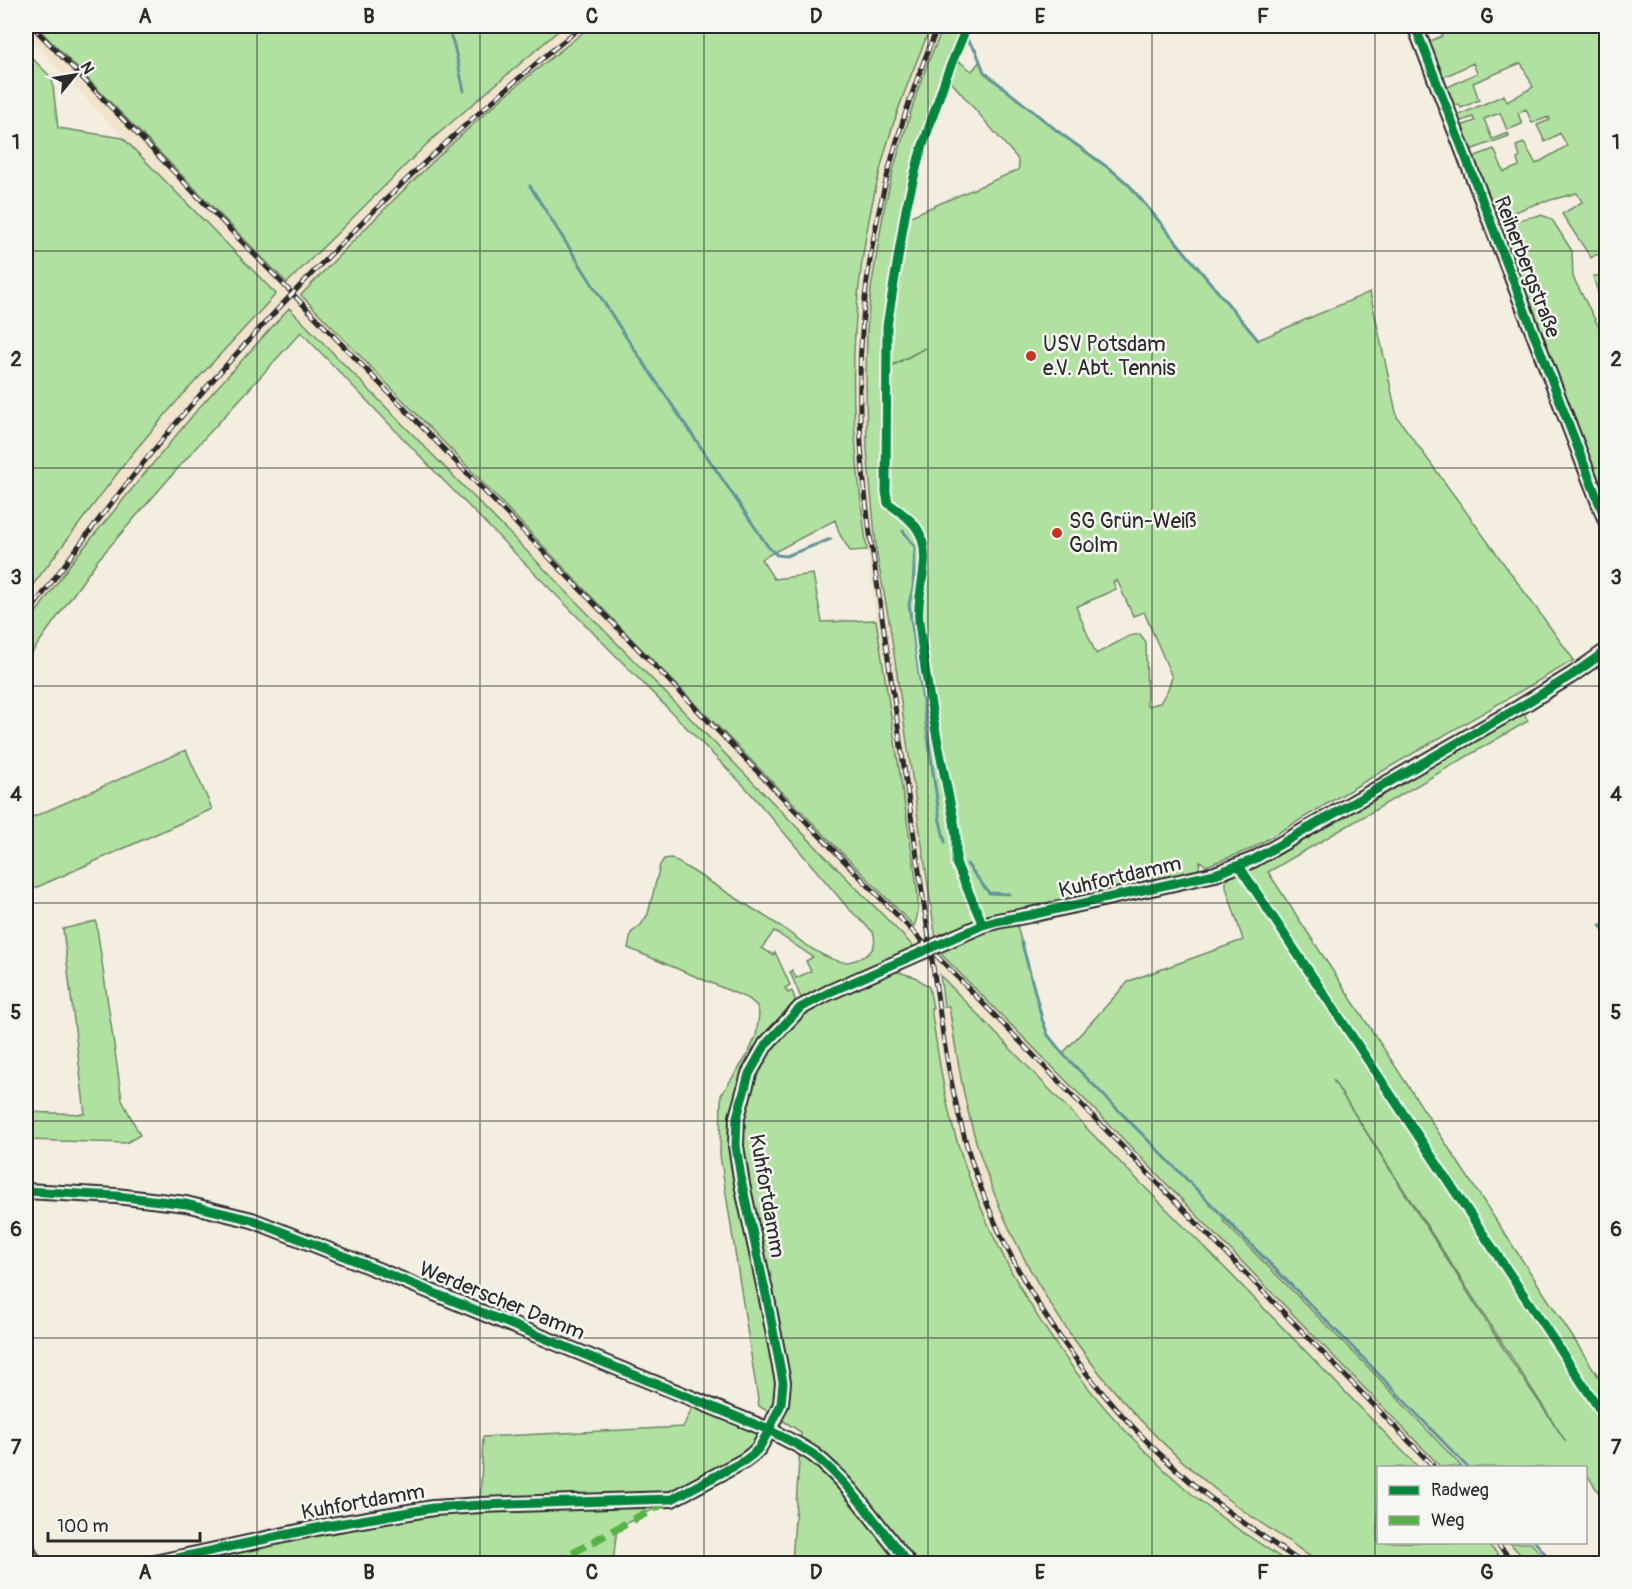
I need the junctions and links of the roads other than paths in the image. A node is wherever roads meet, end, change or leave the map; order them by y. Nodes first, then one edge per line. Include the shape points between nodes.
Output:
1 (1415, 26) edge
2 (1606, 521) edge
3 (1606, 651) edge
4 (26, 1191) edge
5 (769, 1430) junction
6 (26, 1544) edge
7 (36, 1563) edge
8 (150, 1563) edge
9 (909, 1563) edge

1 - 2 street, Reiherbergstraße
3 - 5 street, Kuhfortdamm via 1520,706 1253,860 1215,874 984,925 828,993 793,1013 754,1062 737,1117 736,1146 742,1184 783,1382 781,1404
4 - 5 street, Werderscher Damm via 186,1204 252,1220
5 - 8 street, Kuhfortdamm via 752,1455 672,1499 433,1508
5 - 9 street, Werderscher Damm via 823,1463
6 - 7 street

